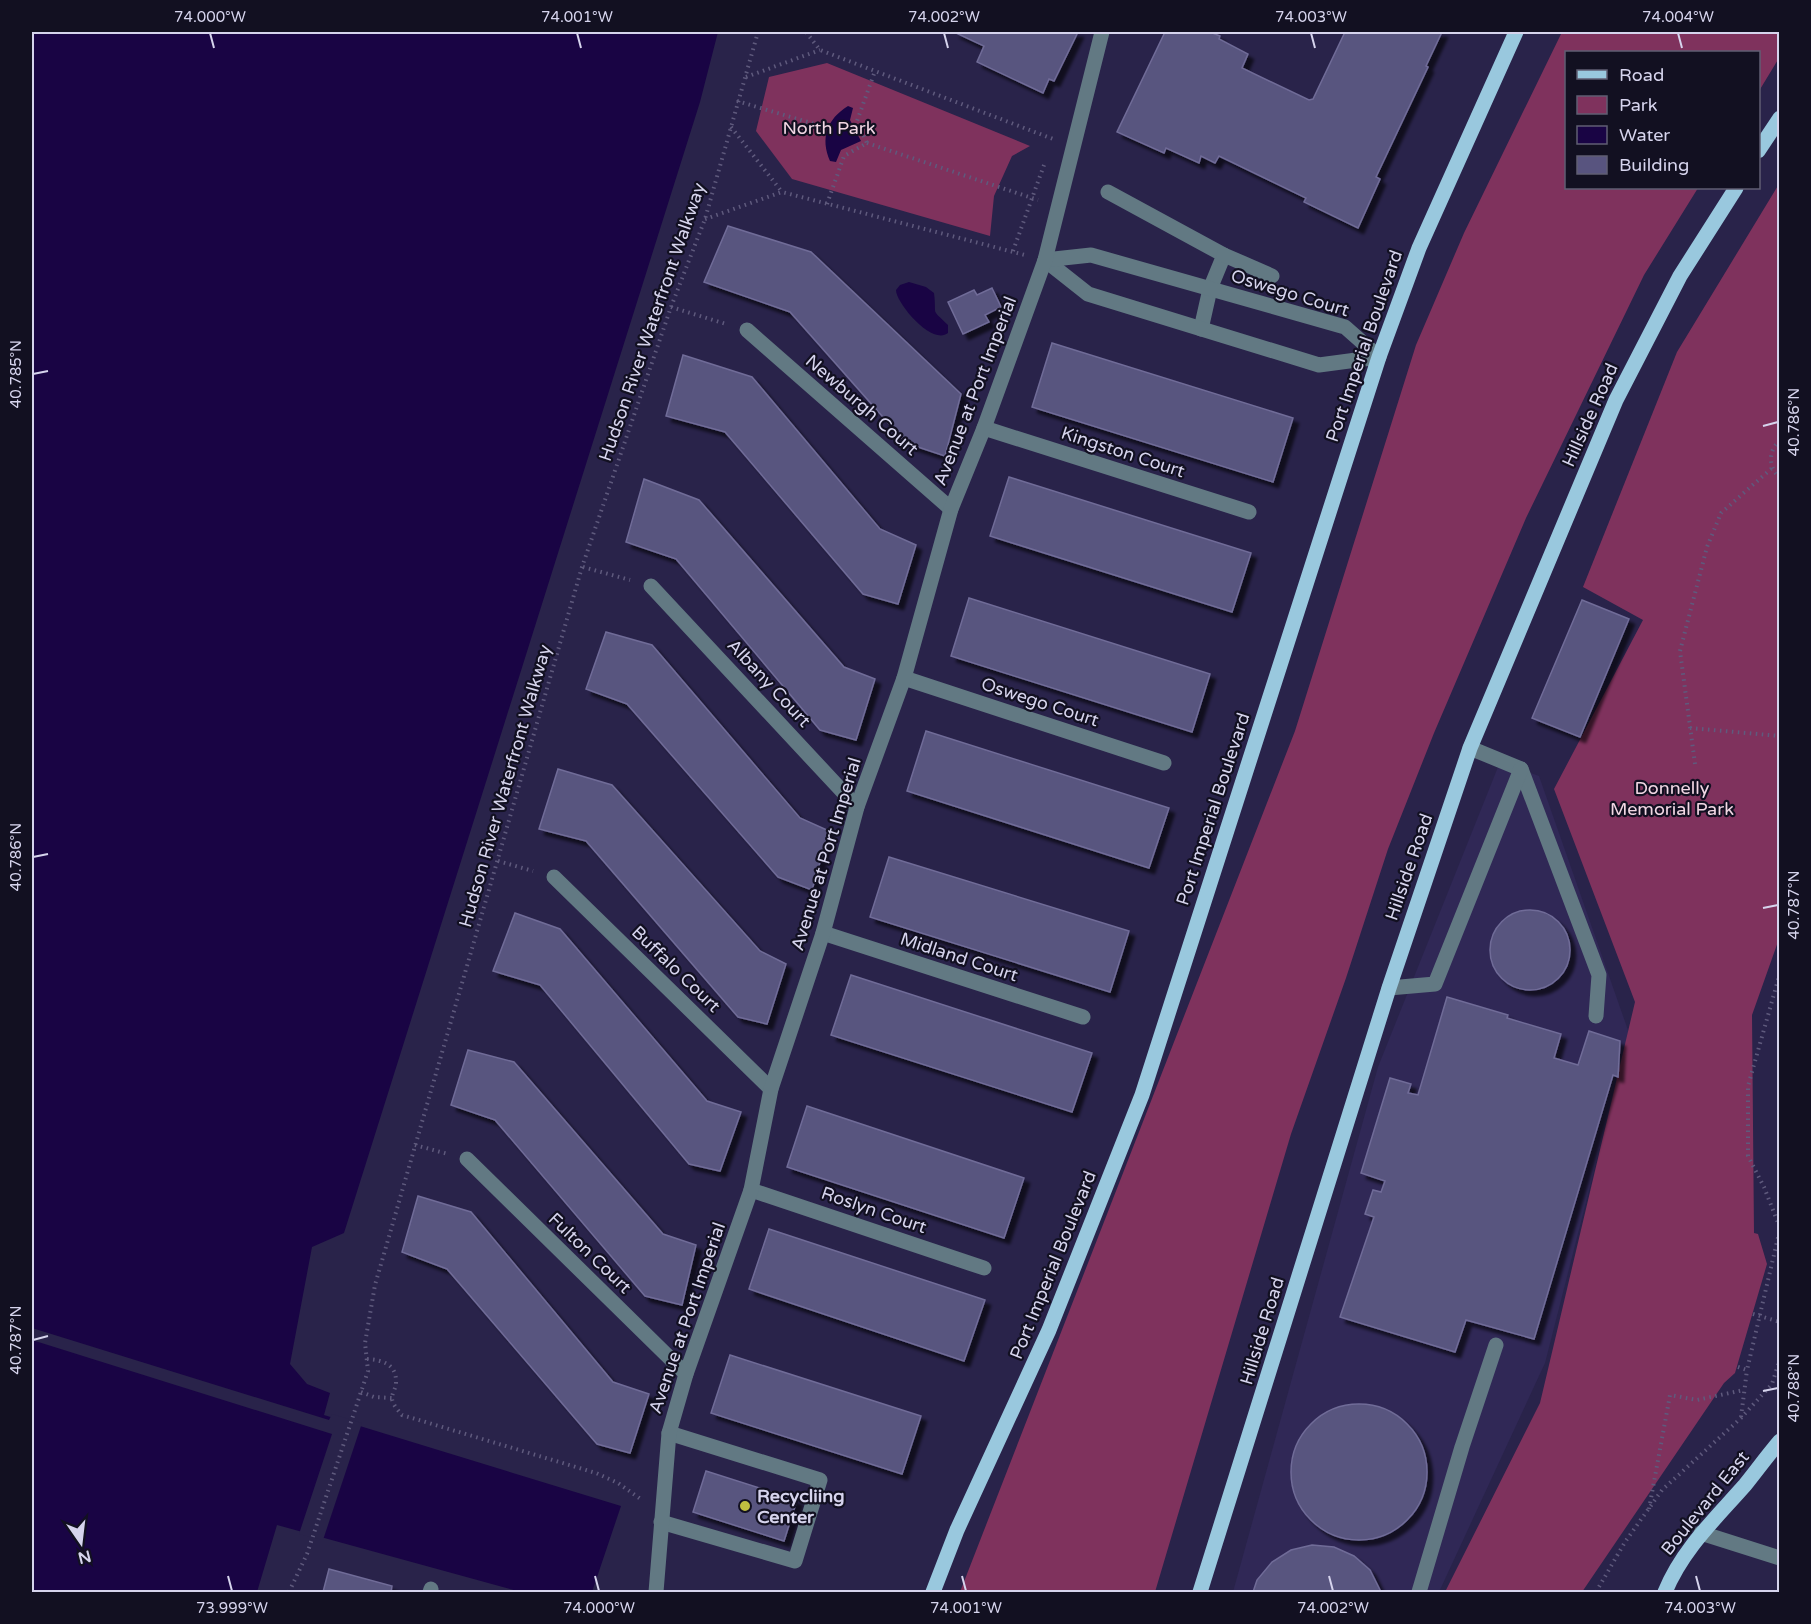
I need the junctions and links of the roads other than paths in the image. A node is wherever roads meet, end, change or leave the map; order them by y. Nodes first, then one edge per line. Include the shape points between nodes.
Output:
1 (1102, 32) edge
2 (1516, 32) edge
3 (1779, 118) edge
4 (1760, 148) edge
5 (1735, 189) edge
6 (1108, 192) dead end
7 (1224, 255) junction
8 (1045, 260) junction
9 (1272, 276) dead end
10 (1210, 290) junction
11 (1201, 329) junction
12 (747, 330) road end
13 (1379, 357) junction
14 (984, 428) junction
15 (951, 509) junction
16 (1249, 512) dead end
17 (651, 586) road end
18 (904, 678) junction
19 (1470, 748) junction
20 (1164, 763) dead end
21 (1521, 769) junction
22 (857, 807) junction
23 (554, 877) road end
24 (824, 933) junction
25 (1389, 988) junction
26 (1596, 1016) dead end
27 (1083, 1017) dead end
28 (771, 1089) junction
29 (466, 1159) road end
30 (751, 1190) junction
31 (984, 1268) dead end
32 (1496, 1345) dead end
33 (686, 1374) junction
34 (669, 1433) junction
35 (1779, 1440) edge
36 (661, 1522) junction
37 (1701, 1533) junction
38 (1779, 1558) edge
39 (656, 1593) edge
40 (933, 1593) edge
41 (1200, 1593) edge
42 (1419, 1593) edge
43 (1665, 1593) edge

1 - 8 street, Avenue at Port Imperial
2 - 13 main road, Port Imperial Boulevard via 1419,248
3 - 4 main road
5 - 19 main road, Hillside Road via 1680,276 1616,400
6 - 7 street
7 - 9 street
7 - 10 street
8 - 10 street, Oswego Court via 1091,255
8 - 11 street via 1088,294
8 - 14 street, Avenue at Port Imperial
10 - 11 street
10 - 13 street, Oswego Court via 1345,327
11 - 13 street via 1319,365
12 - 15 street, Newburgh Court
13 - 40 main road, Port Imperial Boulevard via 1142,1095 1049,1330 957,1530
14 - 15 street, Avenue at Port Imperial
14 - 16 street, Kingston Court
15 - 18 street, Avenue at Port Imperial
17 - 22 street, Albany Court
18 - 20 street, Oswego Court
18 - 22 street, Avenue at Port Imperial
19 - 21 street
19 - 25 main road, Hillside Road
21 - 25 street via 1435,984
21 - 26 street via 1599,975
22 - 24 street, Avenue at Port Imperial
23 - 28 street, Buffalo Court
24 - 27 street, Midland Court
24 - 28 street, Avenue at Port Imperial
25 - 41 main road, Hillside Road
28 - 30 street, Avenue at Port Imperial
29 - 33 street, Fulton Court
30 - 31 street, Roslyn Court
30 - 33 street, Avenue at Port Imperial
32 - 42 street
33 - 34 street, Avenue at Port Imperial
34 - 36 street, Avenue at Port Imperial
34 - 36 street via 820,1480 795,1561
35 - 37 main road, Boulevard East
36 - 39 street, Avenue at Port Imperial
37 - 38 street
37 - 43 main road, Boulevard East via 1673,1573

